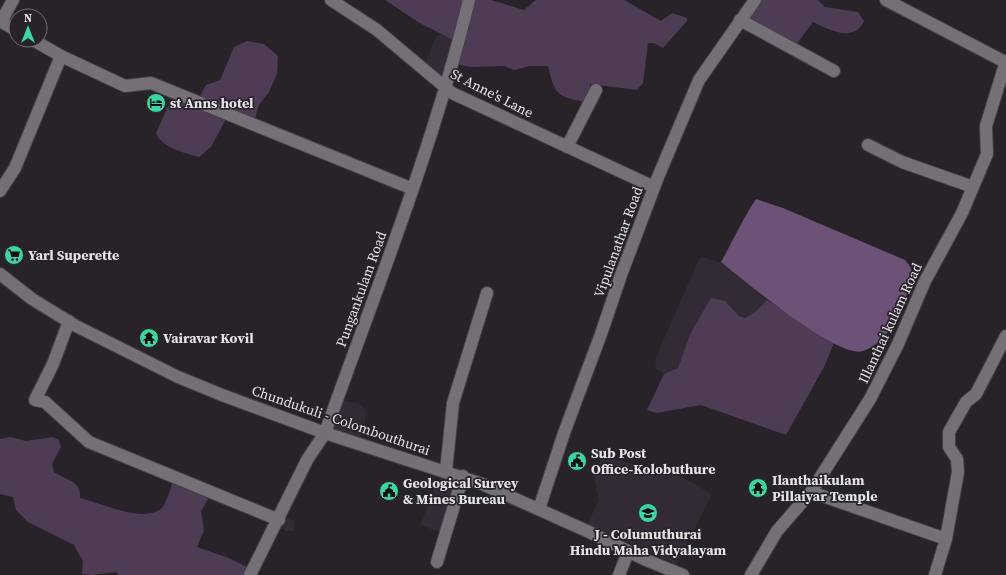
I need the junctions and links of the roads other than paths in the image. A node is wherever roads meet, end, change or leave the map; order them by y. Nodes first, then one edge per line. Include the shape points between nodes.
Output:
1 (13, 0) edge
2 (331, 0) edge
3 (469, 0) edge
4 (755, 0) edge
5 (886, 0) edge
6 (740, 20) junction
7 (1, 21) edge
8 (47, 48) edge
9 (61, 56) junction
10 (1005, 68) edge
11 (834, 71) dead end
12 (445, 89) junction
13 (596, 90) dead end
14 (868, 145) dead end
15 (567, 147) junction
16 (654, 187) junction
17 (973, 187) junction
18 (413, 189) junction
19 (0, 191) edge
20 (0, 274) edge
21 (487, 293) dead end
22 (69, 322) junction
23 (1006, 336) edge
24 (1002, 354) edge
25 (325, 433) junction
26 (446, 471) junction
27 (463, 476) junction
28 (811, 492) junction
29 (538, 509) junction
30 (279, 520) junction
31 (946, 539) junction
32 (628, 552) junction
33 (437, 562) dead end
34 (250, 575) edge
35 (619, 575) edge
36 (683, 575) edge
37 (751, 575) edge
38 (935, 575) edge

1 - 7 street
2 - 12 street, St Anne's Lane via 377,30
3 - 12 street, Pungankulam Road
4 - 6 street, Vipulanathar Road
5 - 10 street
6 - 11 street
6 - 16 street, Vipulanathar Road via 699,80
8 - 9 street
9 - 18 street via 125,86 151,83
9 - 19 street via 15,168
10 - 17 street, Illanthai kulam Road via 986,126 987,154
12 - 15 street, St Anne's Lane
12 - 18 street, Pungankulam Road
13 - 15 street
14 - 17 street via 902,162
15 - 16 street, St Anne's Lane
16 - 29 street, Vipulanathar Road
17 - 28 street, Illanthai kulam Road via 962,213 925,281 898,344 870,399
18 - 25 street, Pungankulam Road
20 - 22 street, Chundukuli - Colombouthurai via 32,299
21 - 26 street via 453,404
22 - 25 street, Chundukuli - Colombouthurai via 178,377
22 - 30 street via 53,364 35,400 45,402 89,442
23 - 24 street
24 - 31 street via 976,394 966,402 949,432 949,447 957,459 958,472
25 - 26 street, Chundukuli - Colombouthurai
25 - 30 street, Pungankulam Road via 307,460
26 - 27 street, Chundukuli - Colombouthurai
27 - 29 street, Chundukuli - Colombouthurai
27 - 33 street
28 - 31 street
28 - 37 street, Illanthai kulam Road via 777,531
29 - 32 street, Chundukuli - Colombouthurai
30 - 34 street, Pungankulam Road
31 - 38 street
32 - 35 street
32 - 36 street, Chundukuli - Colombouthurai

